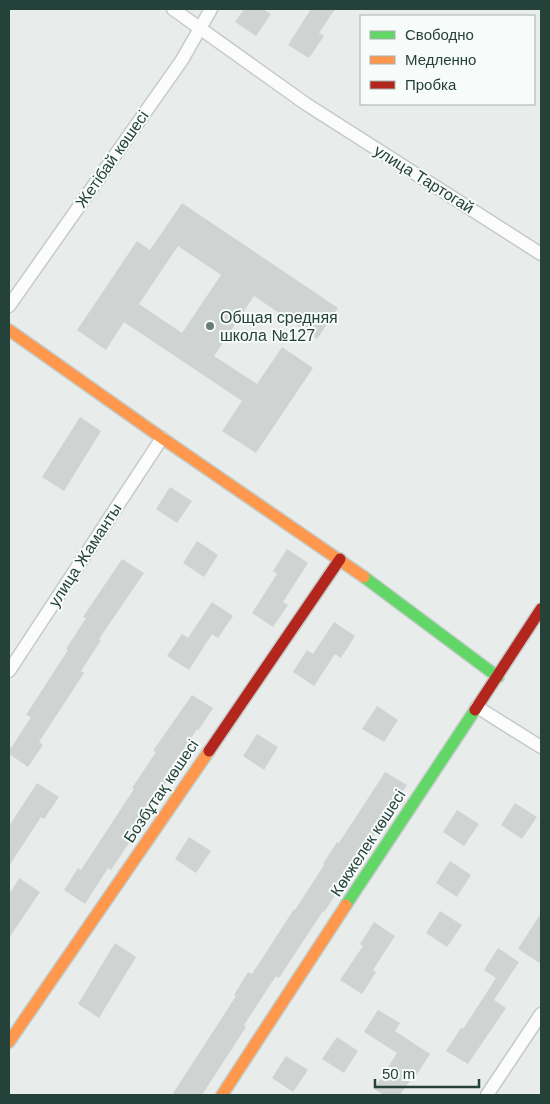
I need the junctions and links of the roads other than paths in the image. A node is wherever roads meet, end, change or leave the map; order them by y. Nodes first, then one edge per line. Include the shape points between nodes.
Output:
1 (173, 9) edge
2 (211, 9) edge
3 (200, 27) junction
4 (541, 254) edge
5 (9, 306) edge
6 (9, 330) edge
7 (162, 438) junction
8 (340, 558) junction
9 (541, 609) edge
10 (9, 671) edge
11 (498, 677) junction
12 (477, 707) junction
13 (541, 747) edge
14 (541, 1014) edge
15 (9, 1042) edge
16 (222, 1095) edge
17 (487, 1095) edge

1 - 3 street, улица Тартогай
2 - 3 street, Жетібай көшесі
3 - 4 street, улица Тартогай via 306,104
3 - 5 street, Жетібай көшесі via 182,60
6 - 7 street
7 - 8 street
7 - 10 street, улица Жаманты
8 - 11 street
8 - 15 street, Бозбұтақ көшесі
9 - 11 street, Көкжелек көшесі
11 - 12 street, Көкжелек көшесі
12 - 13 street
12 - 16 street, Көкжелек көшесі
14 - 17 street

